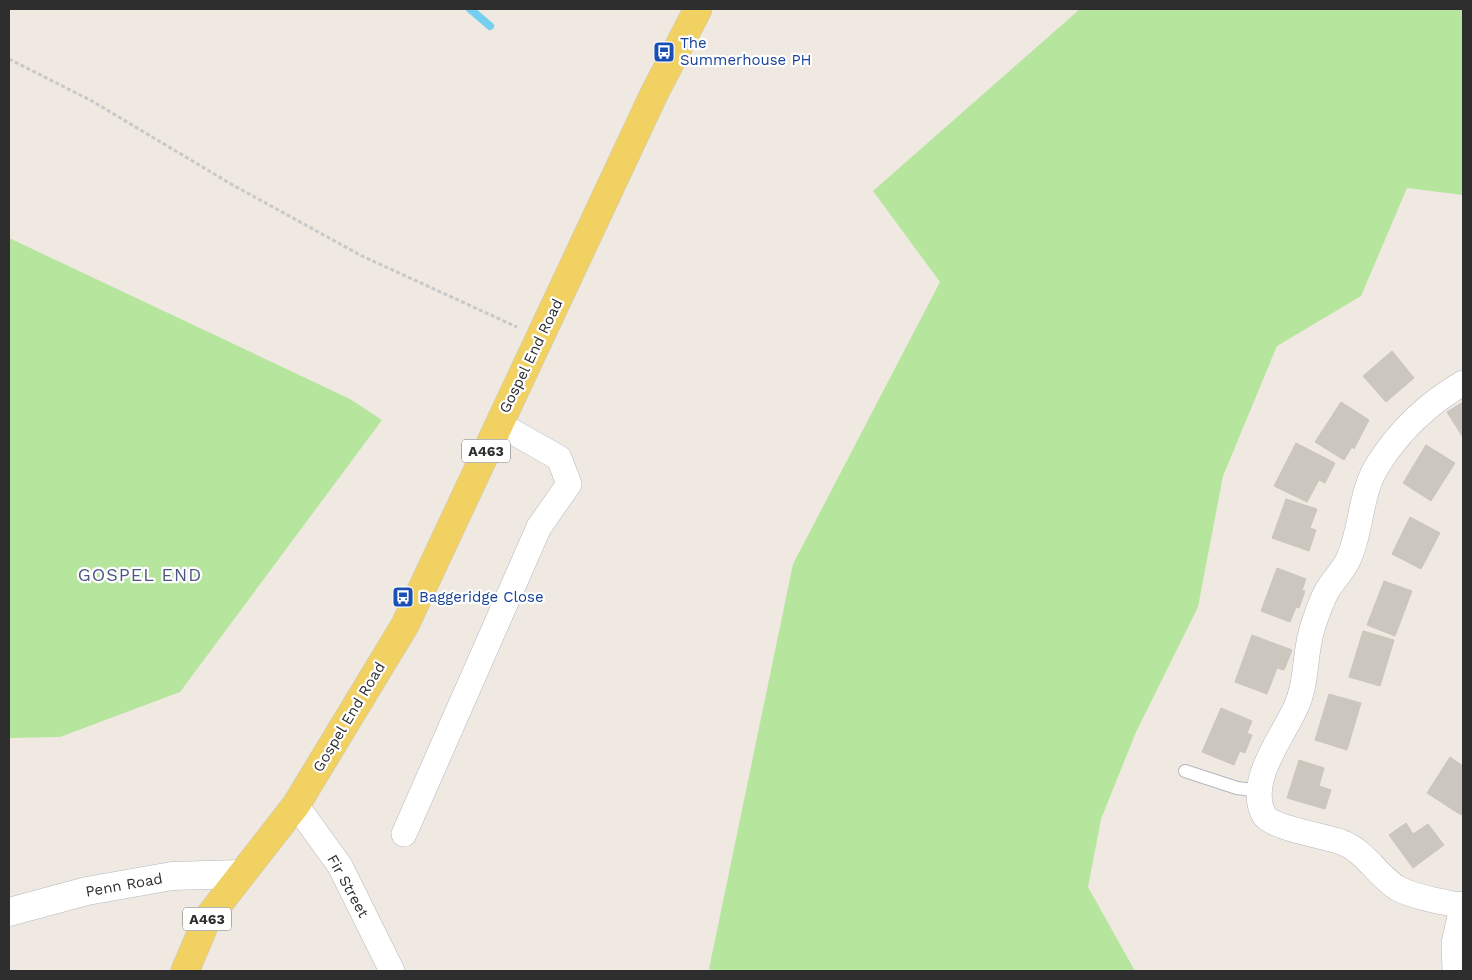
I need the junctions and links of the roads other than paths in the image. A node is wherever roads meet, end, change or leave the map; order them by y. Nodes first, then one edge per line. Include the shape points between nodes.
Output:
1 (698, 9) edge
2 (1463, 383) edge
3 (499, 424) junction
4 (1186, 771) dead end
5 (1260, 791) junction
6 (296, 805) junction
7 (404, 834) dead end
8 (241, 874) junction
9 (1463, 905) edge
10 (9, 912) edge
11 (185, 971) edge
12 (392, 971) edge
13 (1455, 971) edge

1 - 3 main road, Gospel End Road / A463 via 654,94
2 - 5 street via 1410,423 1378,463 1365,490 1358,531 1348,561 1327,590 1312,628 1306,673 1296,706 1279,735
3 - 6 main road, Gospel End Road / A463 via 405,625
3 - 7 street via 559,458 570,484 539,527
4 - 5 lane via 1237,788
5 - 9 street via 1265,817 1282,827 1344,843 1398,888
6 - 8 main road, Gospel End Road / A463
6 - 12 street, Fir Street via 340,866
8 - 10 street, Penn Road via 162,878 87,890
8 - 11 main road, A463 via 207,919
9 - 13 street via 1454,943

